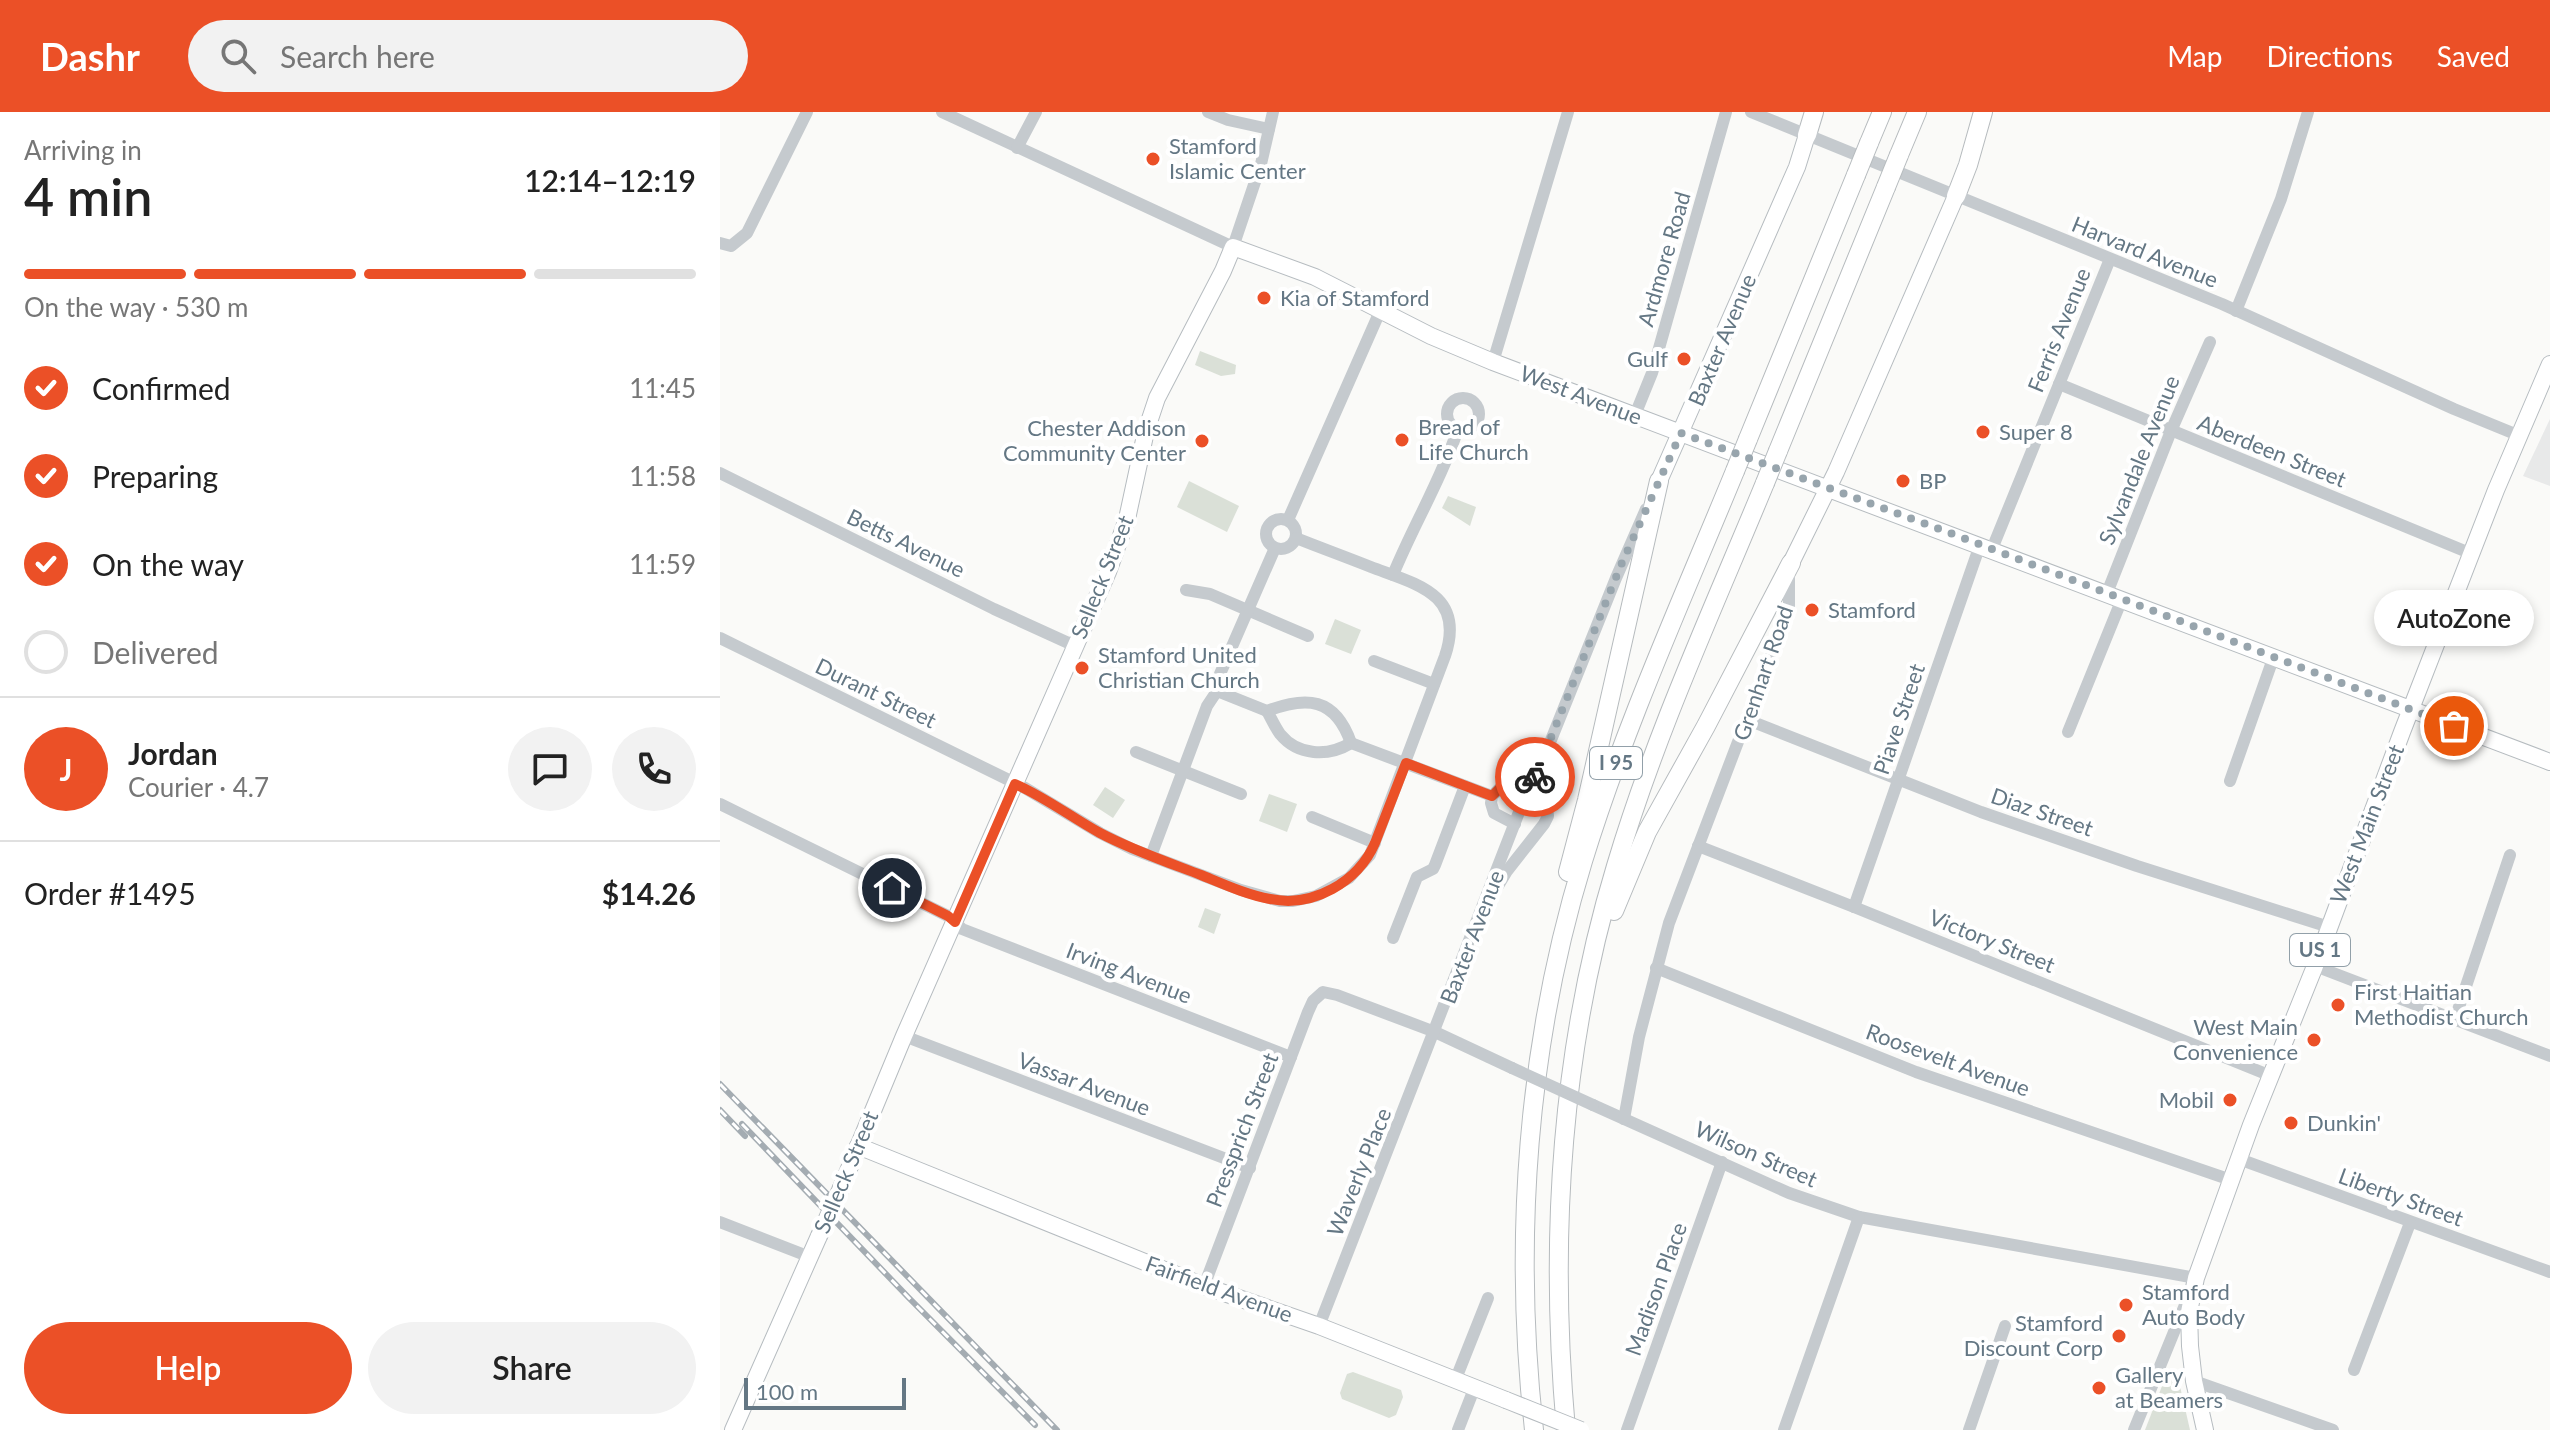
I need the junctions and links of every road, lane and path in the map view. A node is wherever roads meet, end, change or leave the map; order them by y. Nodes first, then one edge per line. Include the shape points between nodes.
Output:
1 (807, 112) edge
2 (942, 112) edge
3 (1036, 112) edge
4 (1208, 112) edge
5 (1273, 112) edge
6 (1568, 112) edge
7 (1726, 112) edge
8 (1751, 112) edge
9 (1814, 112) edge
10 (1882, 112) edge
11 (1917, 112) edge
12 (1983, 112) edge
13 (2308, 112) edge
14 (1269, 129) junction
15 (1807, 135) junction
16 (1017, 148) junction
17 (1956, 196) junction
18 (720, 243) edge
19 (1233, 247) junction
20 (2110, 259) junction
21 (1381, 309) junction
22 (2236, 311) junction
23 (2210, 342) dead end
24 (1493, 362) junction
25 (2550, 364) edge
26 (2059, 384) junction
27 (1635, 415) junction
28 (1458, 429) dead end
29 (2171, 431) junction
30 (1681, 433) junction
31 (2520, 436) junction
32 (720, 473) edge
33 (1659, 481) junction
34 (1828, 487) junction
35 (1288, 520) junction
36 (1296, 538) junction
37 (1986, 547) junction
38 (1275, 548) junction
39 (2472, 554) junction
40 (1791, 563) junction
41 (1393, 575) junction
42 (1186, 590) dead end
43 (2114, 596) junction
44 (1248, 611) junction
45 (1308, 636) dead end
46 (720, 638) edge
47 (1075, 646) junction
48 (2274, 656) junction
49 (1374, 661) dead end
50 (1434, 684) junction
51 (1217, 691) junction
52 (2410, 710) junction
53 (1267, 711) junction
54 (1748, 720) junction
55 (2068, 732) dead end
56 (1351, 743) junction
57 (1136, 752) dead end
58 (2550, 762) edge
59 (1406, 763) junction
60 (1183, 770) junction
61 (1899, 781) junction
62 (2230, 781) dead end
63 (1015, 784) junction
64 (1465, 786) junction
65 (1530, 786) junction
66 (1241, 794) dead end
67 (1492, 796) junction
68 (720, 804) edge
69 (1312, 817) dead end
70 (1515, 824) junction
71 (1375, 843) junction
72 (1698, 846) junction
73 (2510, 855) dead end
74 (1151, 856) junction
75 (1854, 907) junction
76 (1479, 920) junction
77 (955, 922) junction
78 (2329, 927) junction
79 (1393, 938) dead end
80 (2315, 966) junction
81 (1656, 968) junction
82 (1587, 981) junction
83 (1323, 992) joint
84 (1546, 1018) junction
85 (2455, 1019) junction
86 (1435, 1032) junction
87 (904, 1036) junction
88 (2549, 1051) edge
89 (1291, 1057) junction
90 (2271, 1076) junction
91 (1624, 1119) junction
92 (858, 1146) junction
93 (2239, 1159) junction
94 (1722, 1162) junction
95 (1250, 1168) junction
96 (2231, 1180) junction
97 (1859, 1217) junction
98 (720, 1222) edge
99 (2410, 1223) junction
100 (810, 1257) junction
101 (2550, 1272) edge
102 (2196, 1278) junction
103 (1204, 1286) junction
104 (1488, 1298) dead end
105 (1319, 1326) junction
106 (2005, 1326) dead end
107 (2190, 1346) junction
108 (2354, 1370) dead end
109 (2156, 1374) junction
110 (1455, 1381) junction
111 (2194, 1381) junction
112 (1474, 1389) junction
113 (733, 1430) edge
114 (1458, 1430) edge
115 (1534, 1430) edge
116 (1566, 1430) edge
117 (1581, 1430) edge
118 (1627, 1430) edge
119 (1784, 1430) edge
120 (1969, 1430) edge
121 (2134, 1430) edge
122 (2205, 1430) edge
123 (2333, 1430) edge

1 - 18 street via 747,233 731,246
2 - 16 street, West Avenue
3 - 16 street
4 - 14 street
5 - 14 street, Selleck Street
6 - 24 street
7 - 27 street, Ardmore Road via 1652,373
8 - 15 street, Harvard Avenue
9 - 15 highway
10 - 84 highway, I 95, bridge via 1607,788 1572,902
11 - 82 highway, I 95, bridge via 1640,793
12 - 17 highway
13 - 22 street via 2281,199
14 - 19 street, Selleck Street
15 - 17 street, Harvard Avenue
15 - 30 main road, Baxter Avenue
16 - 19 street, West Avenue
17 - 20 street, Harvard Avenue
17 - 34 main road, Grenhart Road
19 - 21 main road, West Avenue via 1311,275
19 - 47 main road, Selleck Street via 1157,398 1117,550
20 - 22 street, Harvard Avenue
20 - 26 street, Ferris Avenue
21 - 24 main road, West Avenue
21 - 35 street
22 - 31 street, Harvard Avenue
23 - 29 street, Sylvandale Avenue
24 - 27 main road, West Avenue
25 - 31 main road, West Main Street / US 1
26 - 29 street, Aberdeen Street
26 - 37 street, Ferris Avenue
27 - 30 main road, West Avenue
28 - 41 street
29 - 39 street, Aberdeen Street
29 - 43 street, Sylvandale Avenue
30 - 33 main road, Baxter Avenue
30 - 34 main road, West Avenue
31 - 39 main road, West Main Street / US 1
32 - 47 street, Betts Avenue
33 - 65 street, Baxter Avenue
33 - 84 highway via 1566,879
34 - 37 main road, West Avenue
34 - 40 main road, Grenhart Road
35 - 36 street
35 - 38 street via 1269,524 1267,538
36 - 38 street via 1288,547
36 - 41 street
37 - 43 main road, West Avenue
37 - 61 street, Piave Street
38 - 44 street
39 - 52 main road, West Main Street / US 1
40 - 54 street, Grenhart Road via 1789,608
40 - 82 highway via 1647,832
41 - 50 street via 1428,589 1447,616 1449,644
42 - 44 street
43 - 48 main road, West Avenue
43 - 55 street, Sylvandale Avenue
44 - 45 street
44 - 51 street
46 - 63 street, Durant Street
47 - 63 main road, Selleck Street
48 - 52 main road, West Avenue
48 - 62 street
49 - 50 street
50 - 59 street
51 - 53 street
51 - 60 street
52 - 58 main road, West Avenue
52 - 78 main road, West Main Street / US 1
53 - 56 street via 1280,734 1302,749 1323,753
53 - 56 street via 1293,702 1317,704 1337,717
54 - 61 street, Diaz Street
54 - 72 street, Grenhart Road
56 - 59 street
57 - 60 street
59 - 64 street
59 - 71 street
60 - 66 street
60 - 74 street
61 - 75 street, Piave Street
61 - 78 street, Diaz Street
63 - 74 street, Durant Street
63 - 77 main road, Selleck Street
64 - 67 street
64 - 79 street via 1435,865 1417,877
65 - 67 street via 1504,784
65 - 70 street, Baxter Avenue
65 - 76 street via 1546,798 1548,816
67 - 70 street via 1494,813
68 - 77 street, Irving Avenue
69 - 71 street
70 - 76 street, Baxter Avenue
71 - 74 street, Durant Street via 1359,868 1339,885 1316,896 1280,901
72 - 75 street, Victory Street
72 - 81 street, Grenhart Road
73 - 85 street
75 - 90 street, Victory Street
76 - 86 street, Baxter Avenue
77 - 87 main road, Selleck Street
77 - 89 street, Irving Avenue
78 - 80 main road, West Main Street / US 1
80 - 85 street
80 - 90 main road, West Main Street / US 1
81 - 91 street, Grenhart Road
81 - 96 street, Roosevelt Avenue via 1916,1072
82 - 116 highway, I 95 via 1563,1137 1558,1214
83 - 86 street, Wilson Street
83 - 89 street, Pressprich Street via 1313,1001
84 - 115 highway, I 95 via 1525,1215
85 - 88 street
86 - 91 street, Wilson Street, bridge
86 - 105 street, Waverly Place
87 - 92 main road, Selleck Street
87 - 95 street, Vassar Avenue
89 - 95 street, Pressprich Street
90 - 93 main road, West Main Street / US 1
91 - 94 street, Wilson Street
92 - 100 main road, Selleck Street, bridge
92 - 103 main road, Fairfield Avenue
93 - 96 main road, West Main Street / US 1
93 - 99 street, Liberty Street
94 - 97 street, Wilson Street
94 - 118 street, Madison Place
95 - 103 street, Pressprich Street
96 - 102 main road, West Main Street / US 1
97 - 102 street, Wilson Street
97 - 119 street
98 - 100 street
99 - 101 street, Liberty Street
99 - 108 street
100 - 113 main road, Selleck Street
102 - 107 main road, West Main Street / US 1
102 - 109 street
103 - 105 main road, Fairfield Avenue
104 - 110 street
105 - 110 main road, Fairfield Avenue
106 - 120 street
107 - 109 street via 2173,1353
107 - 111 main road, West Main Street / US 1
109 - 121 street
110 - 112 main road, Fairfield Avenue
111 - 122 main road, West Main Street / US 1
111 - 123 street
112 - 114 street
112 - 117 main road, Fairfield Avenue, bridge

